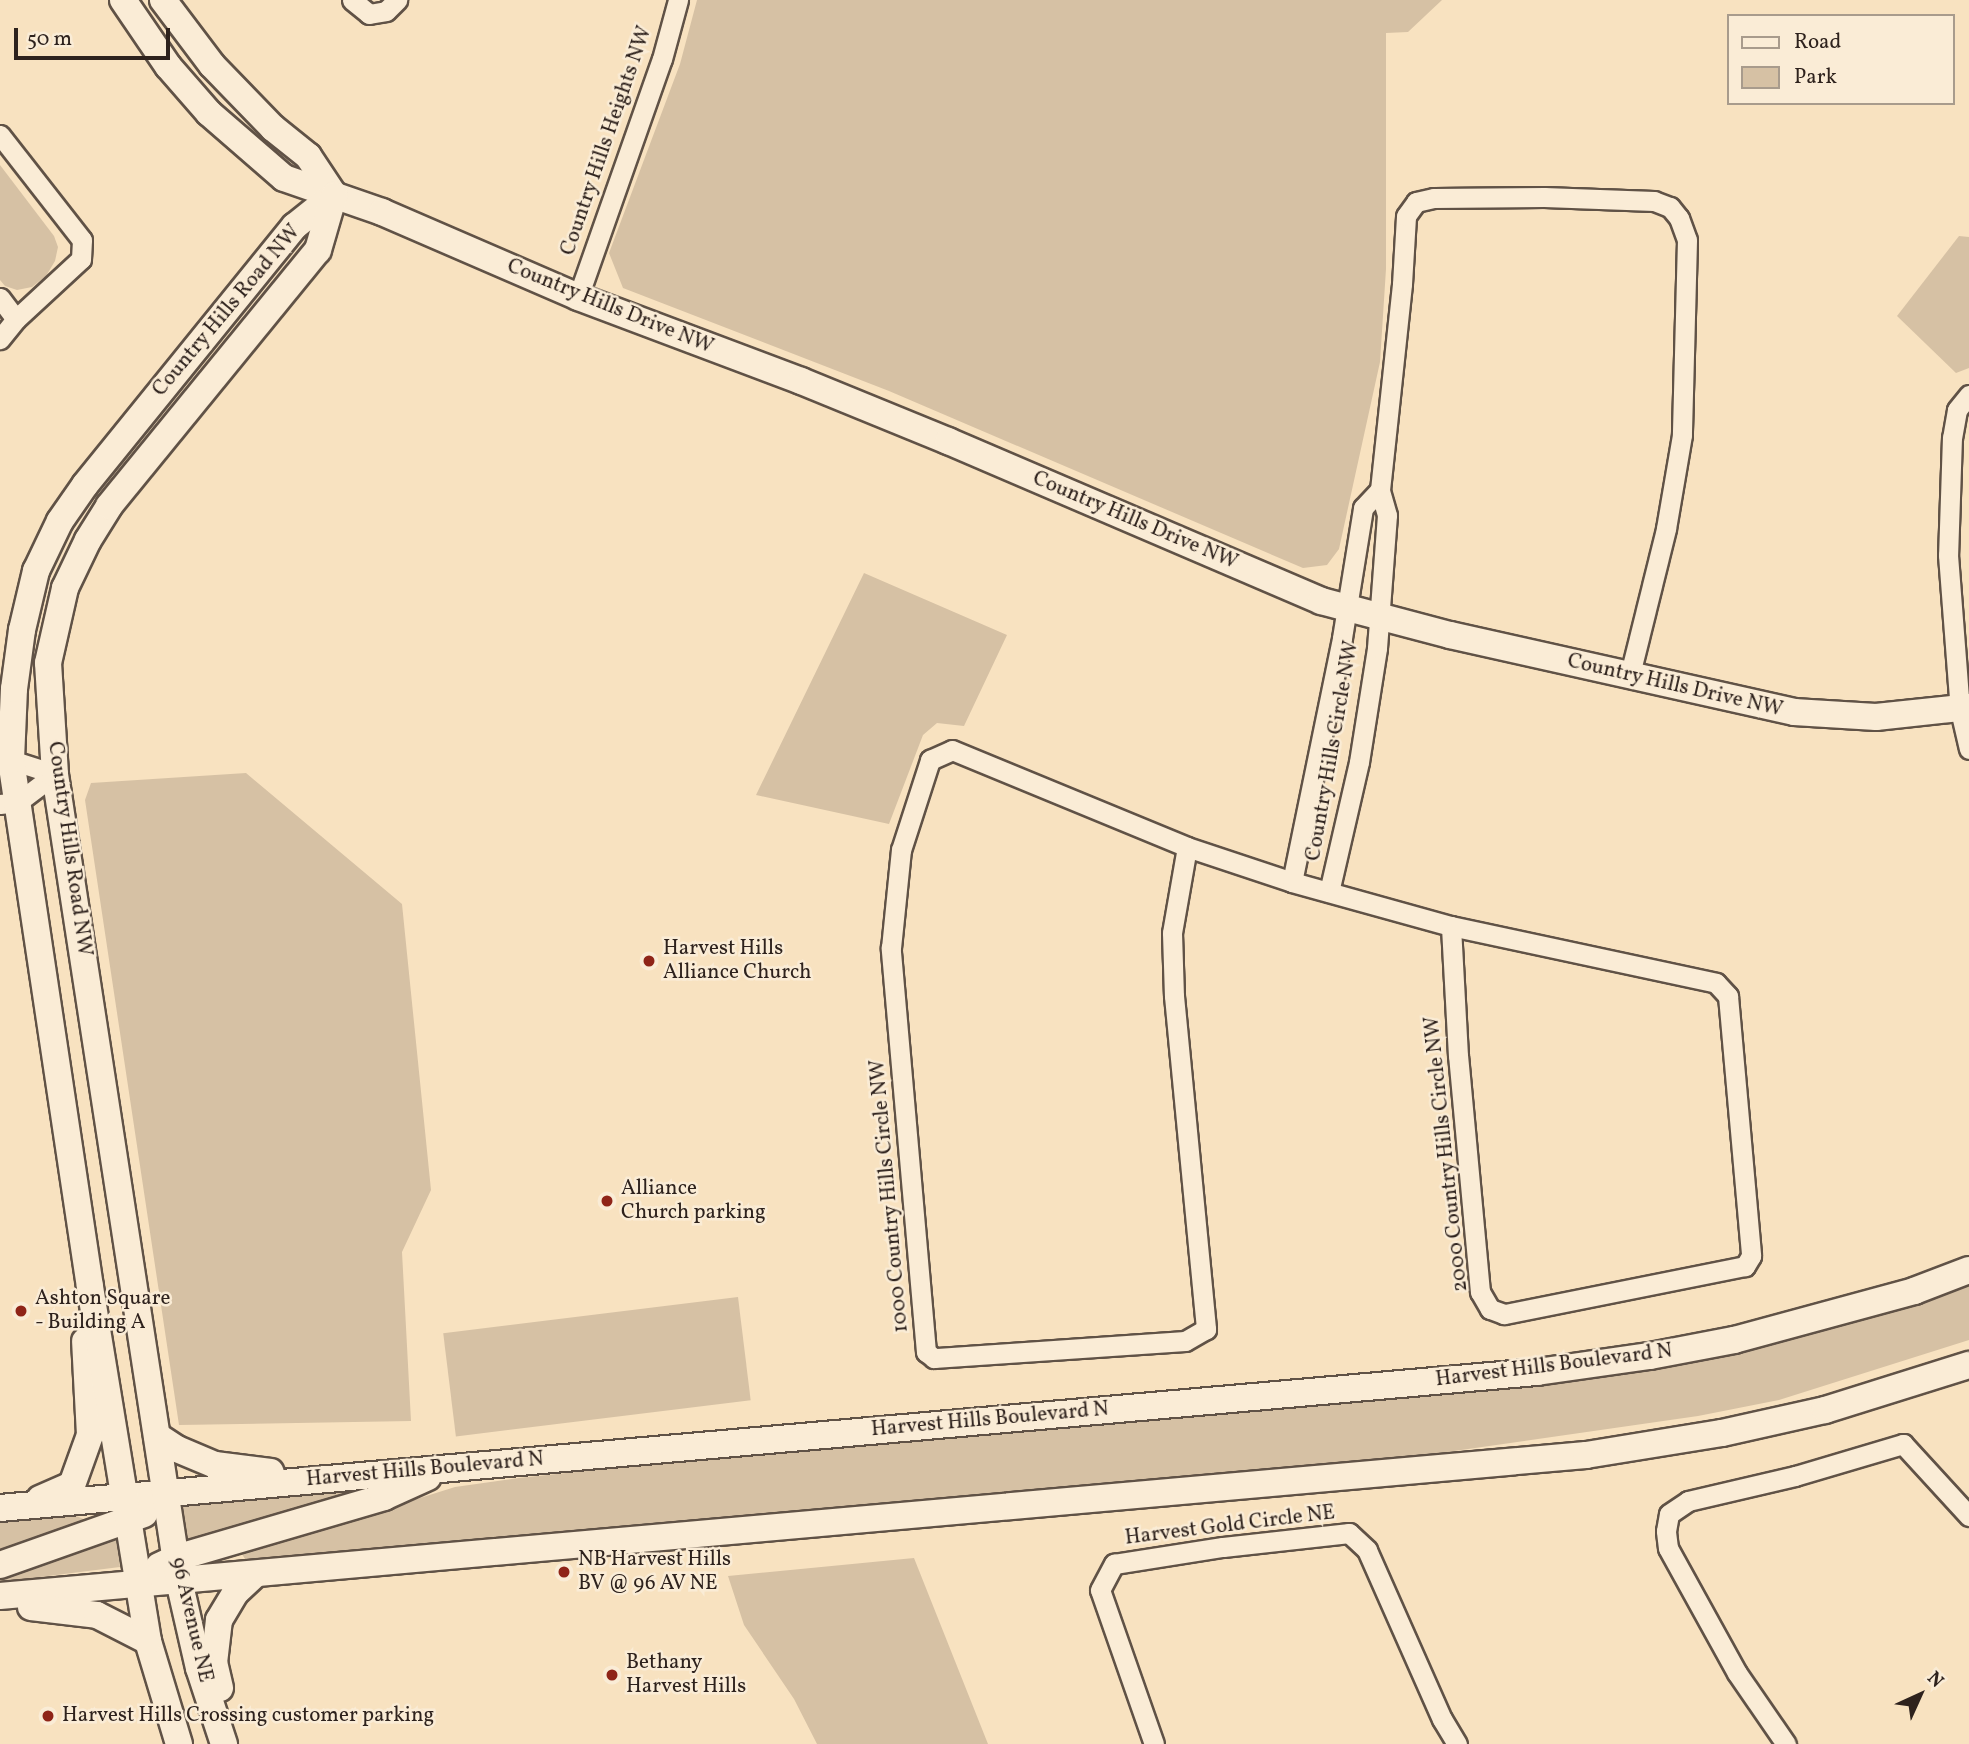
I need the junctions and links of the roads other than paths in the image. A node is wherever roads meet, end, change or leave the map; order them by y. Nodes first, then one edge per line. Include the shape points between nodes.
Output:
1 (162, 0) edge
2 (352, 0) edge
3 (397, 0) edge
4 (678, 0) edge
5 (129, 9) edge
6 (0, 135) edge
7 (334, 195) junction
8 (578, 297) junction
9 (0, 298) edge
10 (16, 319) junction
11 (0, 339) edge
12 (1969, 395) edge
13 (1380, 490) junction
14 (1346, 609) junction
15 (1379, 617) junction
16 (1630, 676) junction
17 (1965, 708) edge
18 (1969, 749) edge
19 (6, 760) edge
20 (55, 774) junction
21 (9, 803) edge
22 (1187, 847) junction
23 (1292, 882) junction
24 (1329, 892) junction
25 (1451, 926) junction
26 (1969, 1270) edge
27 (90, 1287) junction
28 (1969, 1365) edge
29 (157, 1436) junction
30 (449, 1468) junction
31 (335, 1479) junction
32 (167, 1494) junction
33 (27, 1505) junction
34 (0, 1508) edge
35 (127, 1508) junction
36 (1969, 1516) edge
37 (0, 1564) edge
38 (177, 1569) junction
39 (254, 1575) junction
40 (137, 1585) junction
41 (0, 1596) edge
42 (0, 1604) edge
43 (148, 1641) junction
44 (179, 1744) edge
45 (225, 1744) edge
46 (235, 1744) edge
47 (1154, 1744) edge
48 (1457, 1744) edge
49 (1786, 1744) edge

1 - 5 street
1 - 7 main road via 212,65 273,128 308,156
2 - 3 street via 369,13 386,11
4 - 8 street, Country Hills Heights NW via 662,59
5 - 7 main road, Country Hills Drive NW via 168,66 234,136 284,178
6 - 10 street via 82,240 81,259
7 - 8 main road, Country Hills Drive NW
7 - 19 main road, Country Hills Road NW via 295,226 60,521 36,571 22,630
7 - 20 main road, Country Hills Road NW via 318,250 109,506 88,540 65,588 48,663
8 - 14 main road, Country Hills Drive NW via 899,421
9 - 10 street
10 - 11 street
12 - 17 street via 1957,410 1952,437 1948,555
13 - 14 street, Country Hills Circle NW via 1363,508
13 - 15 street, Country Hills Circle NW via 1387,515
13 - 16 street via 1406,216 1416,202 1544,197 1654,201 1670,207 1686,240 1682,435 1666,530
14 - 15 main road, Country Hills Drive NW
14 - 23 street, Country Hills Circle NW
15 - 16 main road, Country Hills Drive NW
15 - 24 street, Country Hills Circle NW via 1359,762
16 - 17 main road, Country Hills Drive NW via 1794,712 1876,717
17 - 18 street
19 - 20 street
19 - 21 main road, Country Hills Road NW
20 - 21 street
20 - 29 main road, Country Hills Road NW
21 - 27 main road, Country Hills Road NW
22 - 22 street, 1000 Country Hills Circle NW via 1172,933 1174,996 1206,1329 1185,1341 934,1358 926,1352 891,948 901,850 930,760 952,750
22 - 23 street, 1000 Country Hills Circle NW
23 - 24 street, 2000 Country Hills Circle NW
24 - 25 street, 2000 Country Hills Circle NW
25 - 25 street, 2000 Country Hills Circle NW via 1716,983 1728,996 1751,1256 1745,1266 1504,1314 1490,1309 1480,1292
26 - 30 main road, Harvest Hills Boulevard N via 1914,1291 1734,1340 1537,1372
27 - 33 main road via 83,1317 90,1435 72,1485
27 - 35 main road, Country Hills Road NW
28 - 39 main road via 1825,1410 1722,1433 1586,1455
29 - 31 main road via 215,1465
29 - 32 main road, Country Hills Road NW
30 - 31 main road, Harvest Hills Boulevard N
30 - 38 main road via 384,1497
31 - 32 main road, Harvest Hills Boulevard N
32 - 35 main road via 153,1509
32 - 38 main road, 96 Avenue NE
33 - 34 main road
33 - 35 main road
35 - 37 main road
35 - 40 main road, 96 Avenue NE
36 - 49 street via 1903,1444 1688,1501 1669,1514 1668,1548 1737,1673
38 - 39 main road
38 - 40 main road via 154,1569
38 - 45 main road, 96 Avenue NE via 200,1668
39 - 46 main road via 225,1608 216,1637 214,1663
40 - 41 main road
40 - 43 main road, 96 Avenue NE
42 - 43 main road via 97,1615
43 - 44 main road, 96 Avenue NE
47 - 48 street, Harvest Gold Circle NE via 1100,1590 1114,1564 1223,1546 1349,1533 1367,1550

